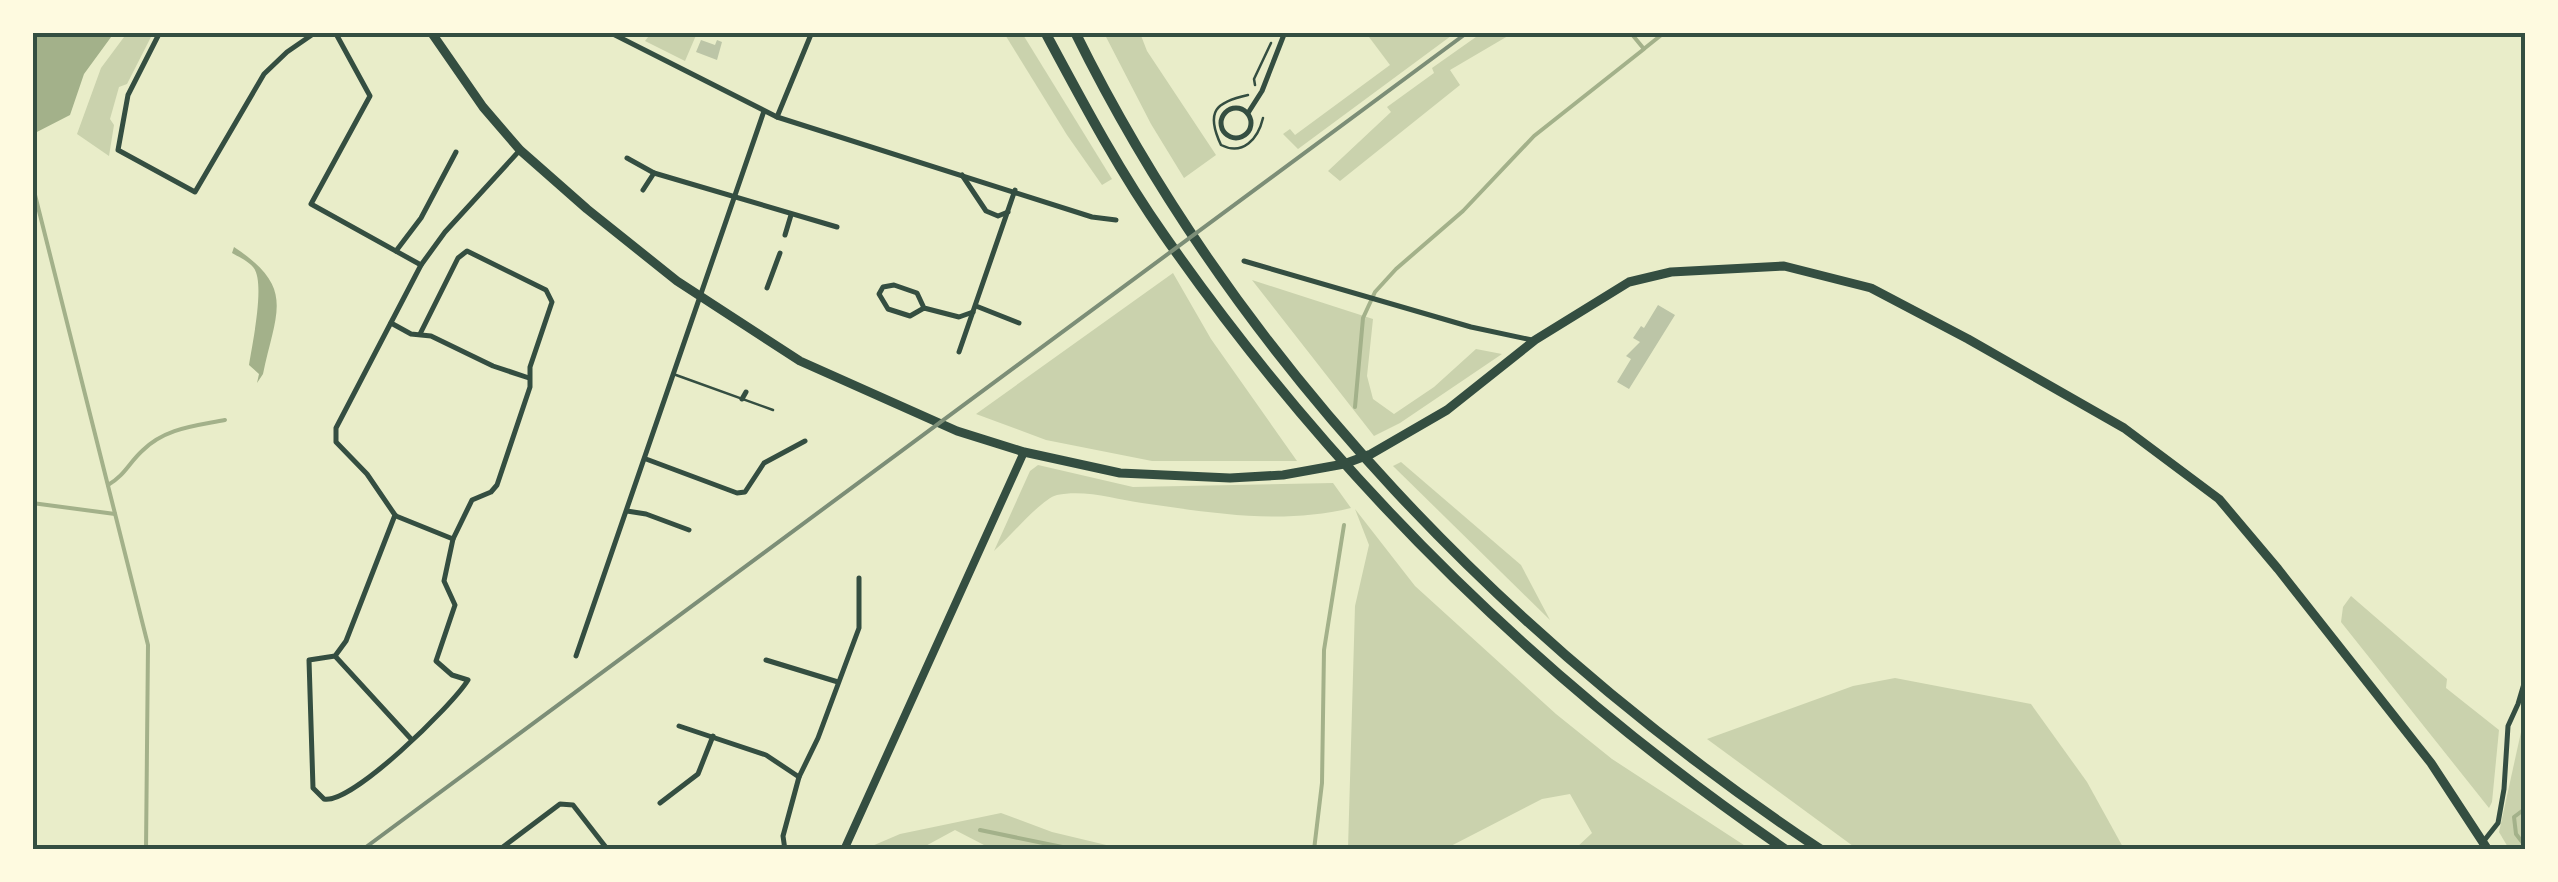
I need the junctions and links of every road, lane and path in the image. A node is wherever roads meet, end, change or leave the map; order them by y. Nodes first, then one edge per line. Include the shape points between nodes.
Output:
1 (160, 32) edge
2 (316, 32) edge
3 (335, 32) edge
4 (430, 32) edge
5 (609, 32) edge
6 (812, 32) edge
7 (1044, 32) edge
8 (1285, 32) edge
9 (1077, 36) edge
10 (764, 111) junction
11 (1248, 114) junction
12 (777, 117) junction
13 (520, 150) junction
14 (456, 152) dead end
15 (627, 158) dead end
16 (654, 173) junction
17 (961, 174) junction
18 (643, 190) dead end
19 (1015, 190) junction
20 (736, 198) junction
21 (1008, 212) junction
22 (791, 215) junction
23 (1116, 220) dead end
24 (838, 227) dead end
25 (785, 235) dead end
26 (396, 251) junction
27 (780, 253) dead end
28 (1244, 262) dead end
29 (421, 265) junction
30 (767, 288) dead end
31 (702, 298) junction
32 (924, 308) junction
33 (975, 309) junction
34 (391, 324) junction
35 (1019, 324) dead end
36 (420, 334) junction
37 (1535, 340) junction
38 (959, 352) dead end
39 (674, 374) junction
40 (529, 378) junction
41 (773, 410) dead end
42 (805, 442) dead end
43 (1024, 452) junction
44 (646, 459) junction
45 (627, 511) junction
46 (395, 516) junction
47 (689, 530) dead end
48 (454, 538) junction
49 (859, 578) dead end
50 (335, 656) junction
51 (576, 656) dead end
52 (766, 660) dead end
53 (2526, 677) edge
54 (838, 682) junction
55 (679, 726) dead end
56 (713, 736) junction
57 (412, 740) junction
58 (799, 777) junction
59 (660, 803) dead end
60 (2485, 846) edge
61 (499, 850) edge
62 (608, 850) edge
63 (785, 850) edge
64 (844, 850) edge
65 (1786, 850) edge
66 (1821, 850) edge

1 - 2 street via 123,109 118,150 195,192 264,74
3 - 26 street via 370,96 311,204
4 - 13 main road
5 - 10 street
6 - 12 street
7 - 65 highway via 1163,234 1378,502 1550,670
8 - 11 street
9 - 66 highway via 1155,173 1250,314 1394,490 1614,699
10 - 12 street
10 - 20 street
11 - 11 street via 1246,134 1224,132 1226,110
12 - 17 street
13 - 29 street
13 - 31 main road
14 - 26 street
15 - 16 street
16 - 18 street
16 - 20 street
17 - 19 street
17 - 21 street via 986,211
19 - 21 street
19 - 23 street
20 - 22 street
20 - 31 street
21 - 33 street
22 - 24 street
22 - 25 street
26 - 29 street
27 - 30 street
28 - 37 street
29 - 34 street
31 - 39 street
31 - 43 main road via 800,361 957,431
32 - 32 street via 910,316 888,309 879,294 894,284 918,293
32 - 33 street via 959,317
33 - 35 street
33 - 38 street
34 - 36 street
34 - 46 street via 335,434
36 - 40 street
36 - 40 street via 458,258 472,252 550,294
37 - 43 main road via 1448,410 1344,464 1230,478 1120,474
37 - 60 main road via 1629,282 1672,272 1784,266 1871,288 1968,339 2124,428 2219,499 2431,764
39 - 41 lane
39 - 44 street
40 - 48 street via 497,485 472,500
42 - 44 street via 784,448 737,493
43 - 64 main road
44 - 45 street
45 - 47 street
45 - 51 street
46 - 48 street
46 - 50 street
48 - 57 street via 444,581 456,604 436,661 468,680
49 - 54 street via 859,628
50 - 57 street
50 - 57 street via 308,660 317,794 338,798
52 - 54 street
53 - 60 street via 2508,726 2498,824
54 - 58 street
55 - 56 street
56 - 58 street via 766,755
56 - 59 street via 698,774
58 - 63 street
61 - 62 street via 567,802

